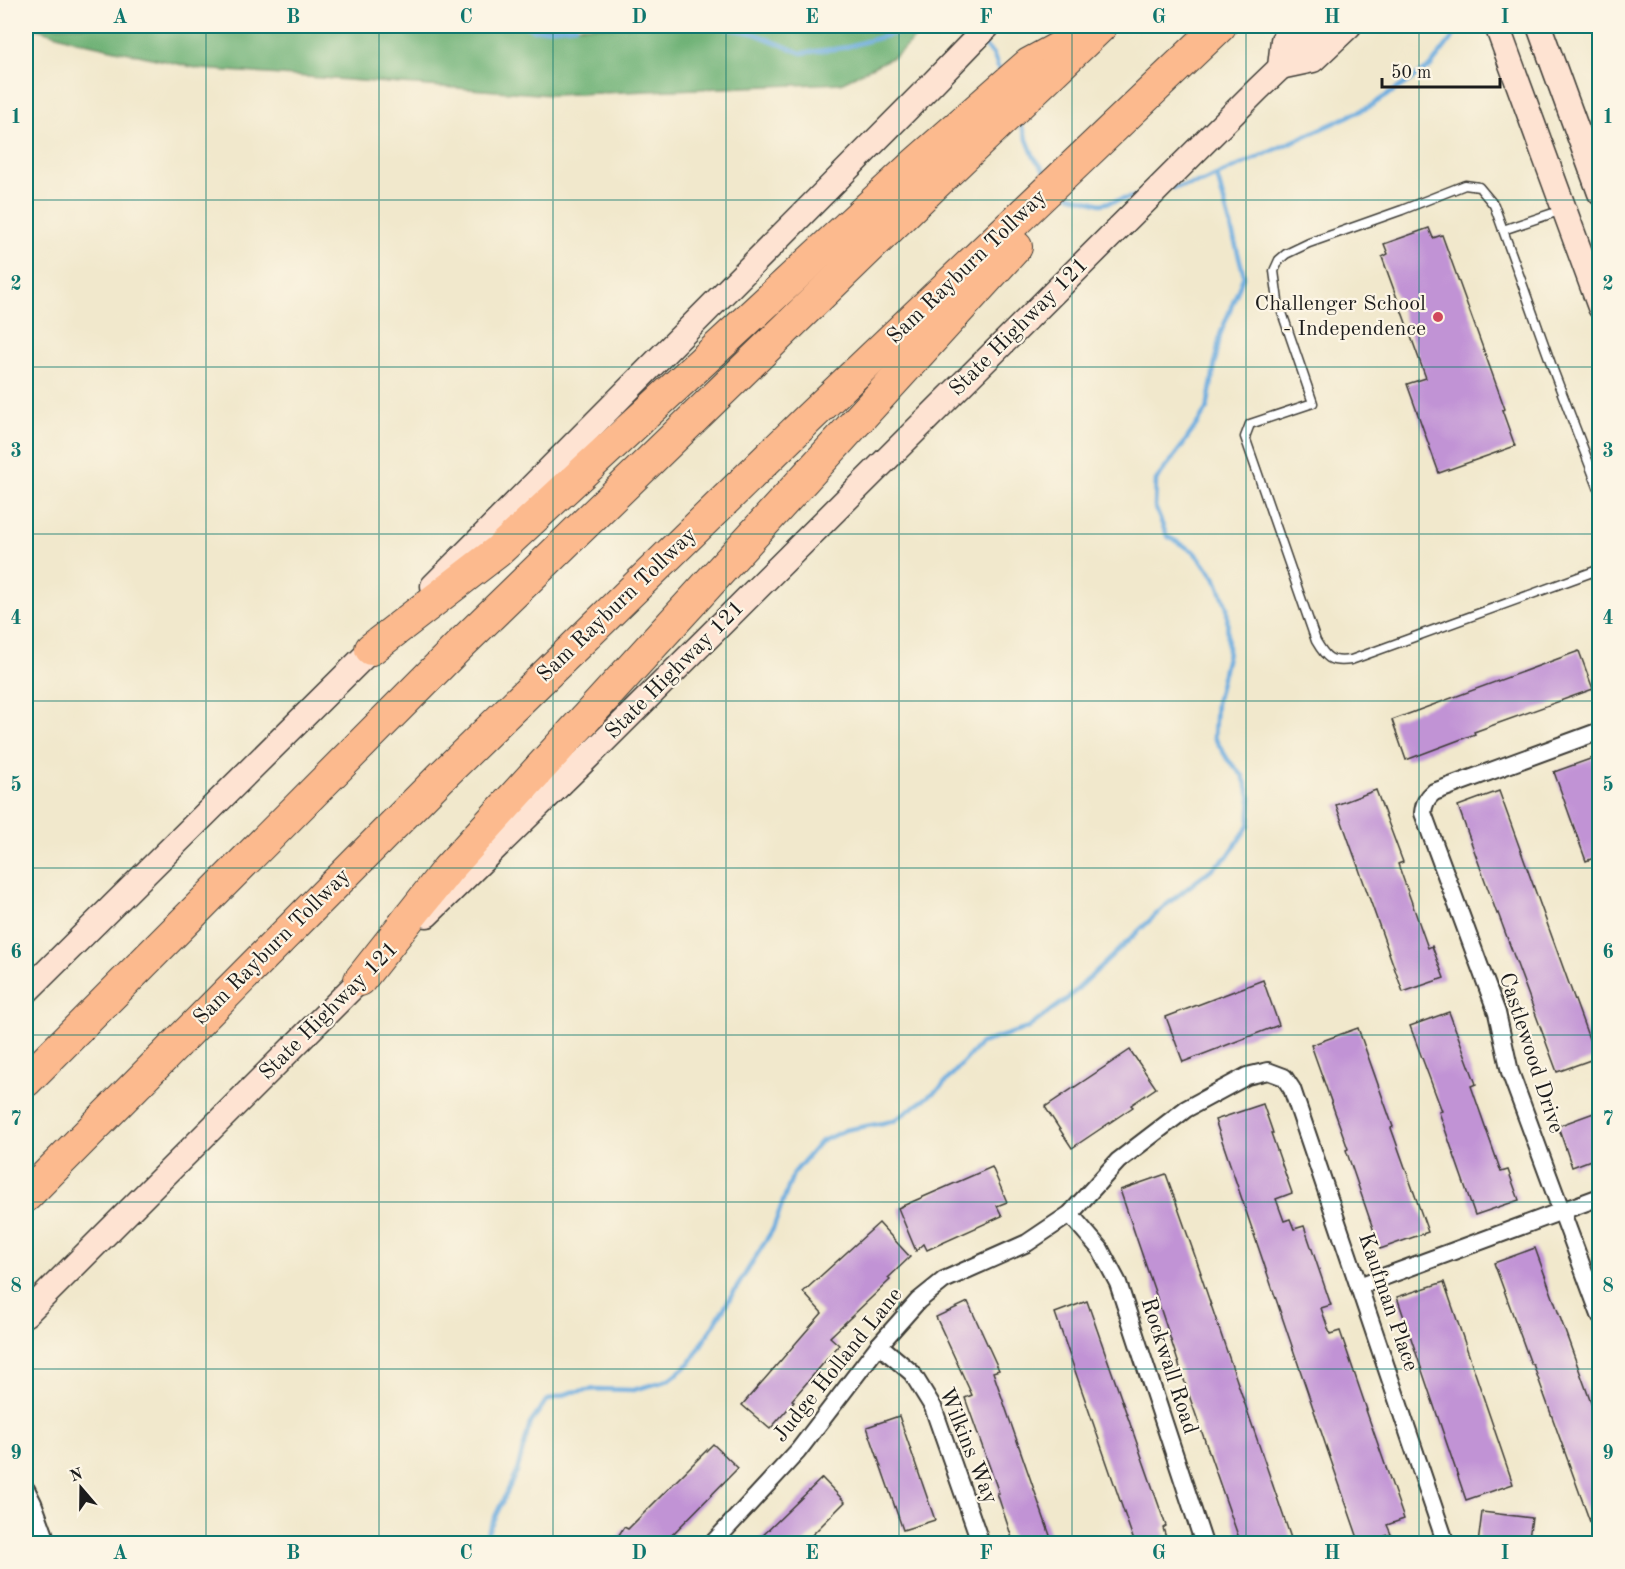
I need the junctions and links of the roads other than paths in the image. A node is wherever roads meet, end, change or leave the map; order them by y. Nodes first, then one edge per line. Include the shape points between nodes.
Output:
1 (988, 26) edge
2 (1295, 26) edge
3 (1324, 26) edge
4 (1349, 26) edge
5 (1497, 26) edge
6 (1539, 26) edge
7 (1099, 27) edge
8 (1216, 29) edge
9 (1280, 67) junction
10 (924, 175) junction
11 (1599, 193) edge
12 (1599, 198) edge
13 (1565, 210) junction
14 (1503, 230) junction
15 (998, 253) junction
16 (1599, 307) edge
17 (1599, 492) edge
18 (1599, 567) edge
19 (371, 649) junction
20 (1599, 731) edge
21 (360, 980) junction
22 (26, 992) edge
23 (1284, 1077) joint
24 (26, 1081) edge
25 (26, 1196) edge
26 (1599, 1197) edge
27 (1561, 1212) junction
28 (1071, 1214) junction
29 (1359, 1286) junction
30 (26, 1314) edge
31 (1599, 1316) edge
32 (879, 1346) junction
33 (26, 1489) edge
34 (48, 1544) edge
35 (712, 1544) edge
36 (981, 1544) edge
37 (1204, 1544) edge
38 (1446, 1544) edge

1 - 19 main road
2 - 9 main road via 1283,40
3 - 9 main road, State Highway 121
4 - 9 main road via 1312,60
5 - 13 main road
6 - 11 main road
7 - 10 highway
8 - 15 highway via 1079,159 1059,199
9 - 21 main road, State Highway 121
10 - 19 highway via 497,552
10 - 24 highway
12 - 13 main road
13 - 14 lane
13 - 16 main road
14 - 17 lane
14 - 18 lane via 1494,205 1479,187 1465,185 1286,254 1274,271 1278,301 1313,403 1250,424 1245,437 1316,641 1332,660 1351,660
15 - 21 highway via 447,870
15 - 25 highway, Sam Rayburn Tollway via 808,418 440,778
19 - 22 main road
20 - 27 street, Castlewood Drive via 1434,792 1424,804 1423,813 1497,1013 1510,1072
21 - 30 main road, State Highway 121
23 - 28 street, Judge Holland Lane via 1268,1071 1247,1076 1186,1109 1118,1161
23 - 29 street, Kaufman Place via 1292,1089
26 - 27 street
27 - 29 street
27 - 31 street, Castlewood Drive
28 - 32 street, Judge Holland Lane via 1027,1243 944,1280 918,1300
28 - 37 street, Rockwall Road via 1100,1249 1118,1283
29 - 38 street, Kaufman Place
32 - 35 street, Judge Holland Lane via 798,1451
32 - 36 street, Wilkins Way via 912,1373 933,1407
33 - 34 street

